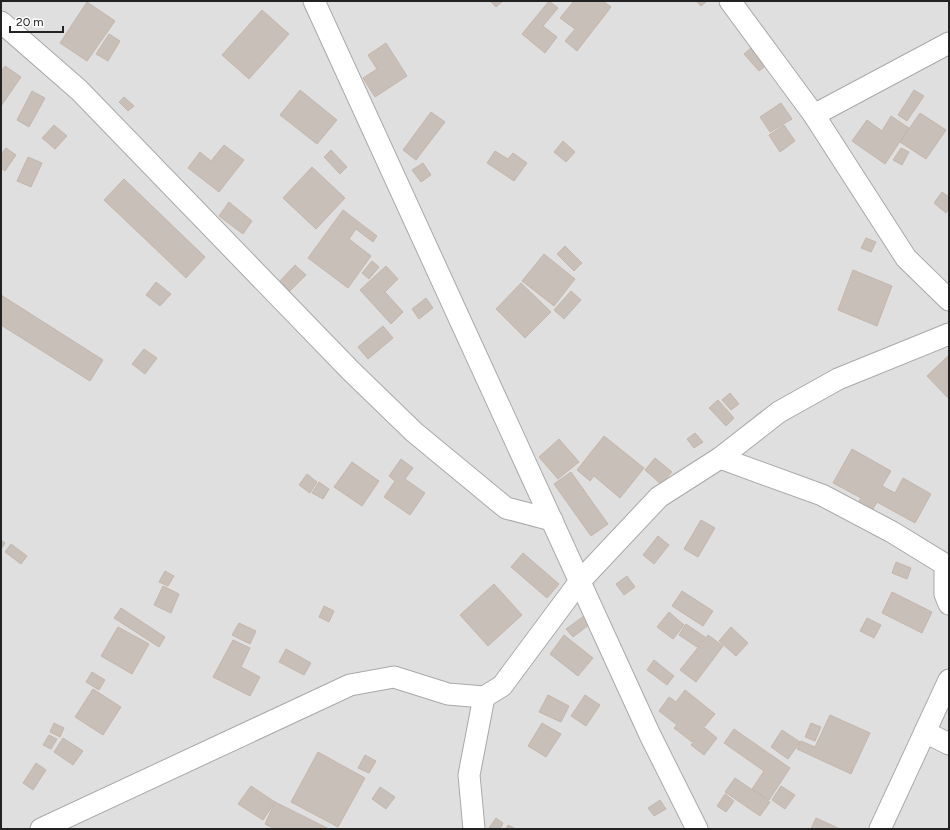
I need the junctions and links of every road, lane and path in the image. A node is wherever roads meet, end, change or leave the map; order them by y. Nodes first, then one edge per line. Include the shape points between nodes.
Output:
1 (314, 1) edge
2 (730, 1) edge
3 (1, 22) edge
4 (949, 43) edge
5 (814, 116) junction
6 (949, 300) edge
7 (949, 334) edge
8 (720, 458) junction
9 (552, 520) junction
10 (947, 566) edge
11 (580, 581) junction
12 (949, 604) edge
13 (949, 680) edge
14 (484, 697) junction
15 (925, 732) junction
16 (949, 744) edge
17 (41, 829) edge
18 (474, 829) edge
19 (697, 829) edge
20 (880, 829) edge

1 - 9 street
2 - 5 street
3 - 9 street via 78,90 345,365 414,432 506,508
4 - 5 street
5 - 6 street via 906,258
7 - 8 street via 838,379 779,412
8 - 10 street via 822,495 892,532
8 - 11 street via 659,497
9 - 11 street
10 - 12 street via 945,594
11 - 14 street via 502,686
11 - 19 street via 650,735
13 - 15 street
14 - 17 street via 448,694 394,677 350,685
14 - 18 street via 469,775
15 - 16 street
15 - 20 street

